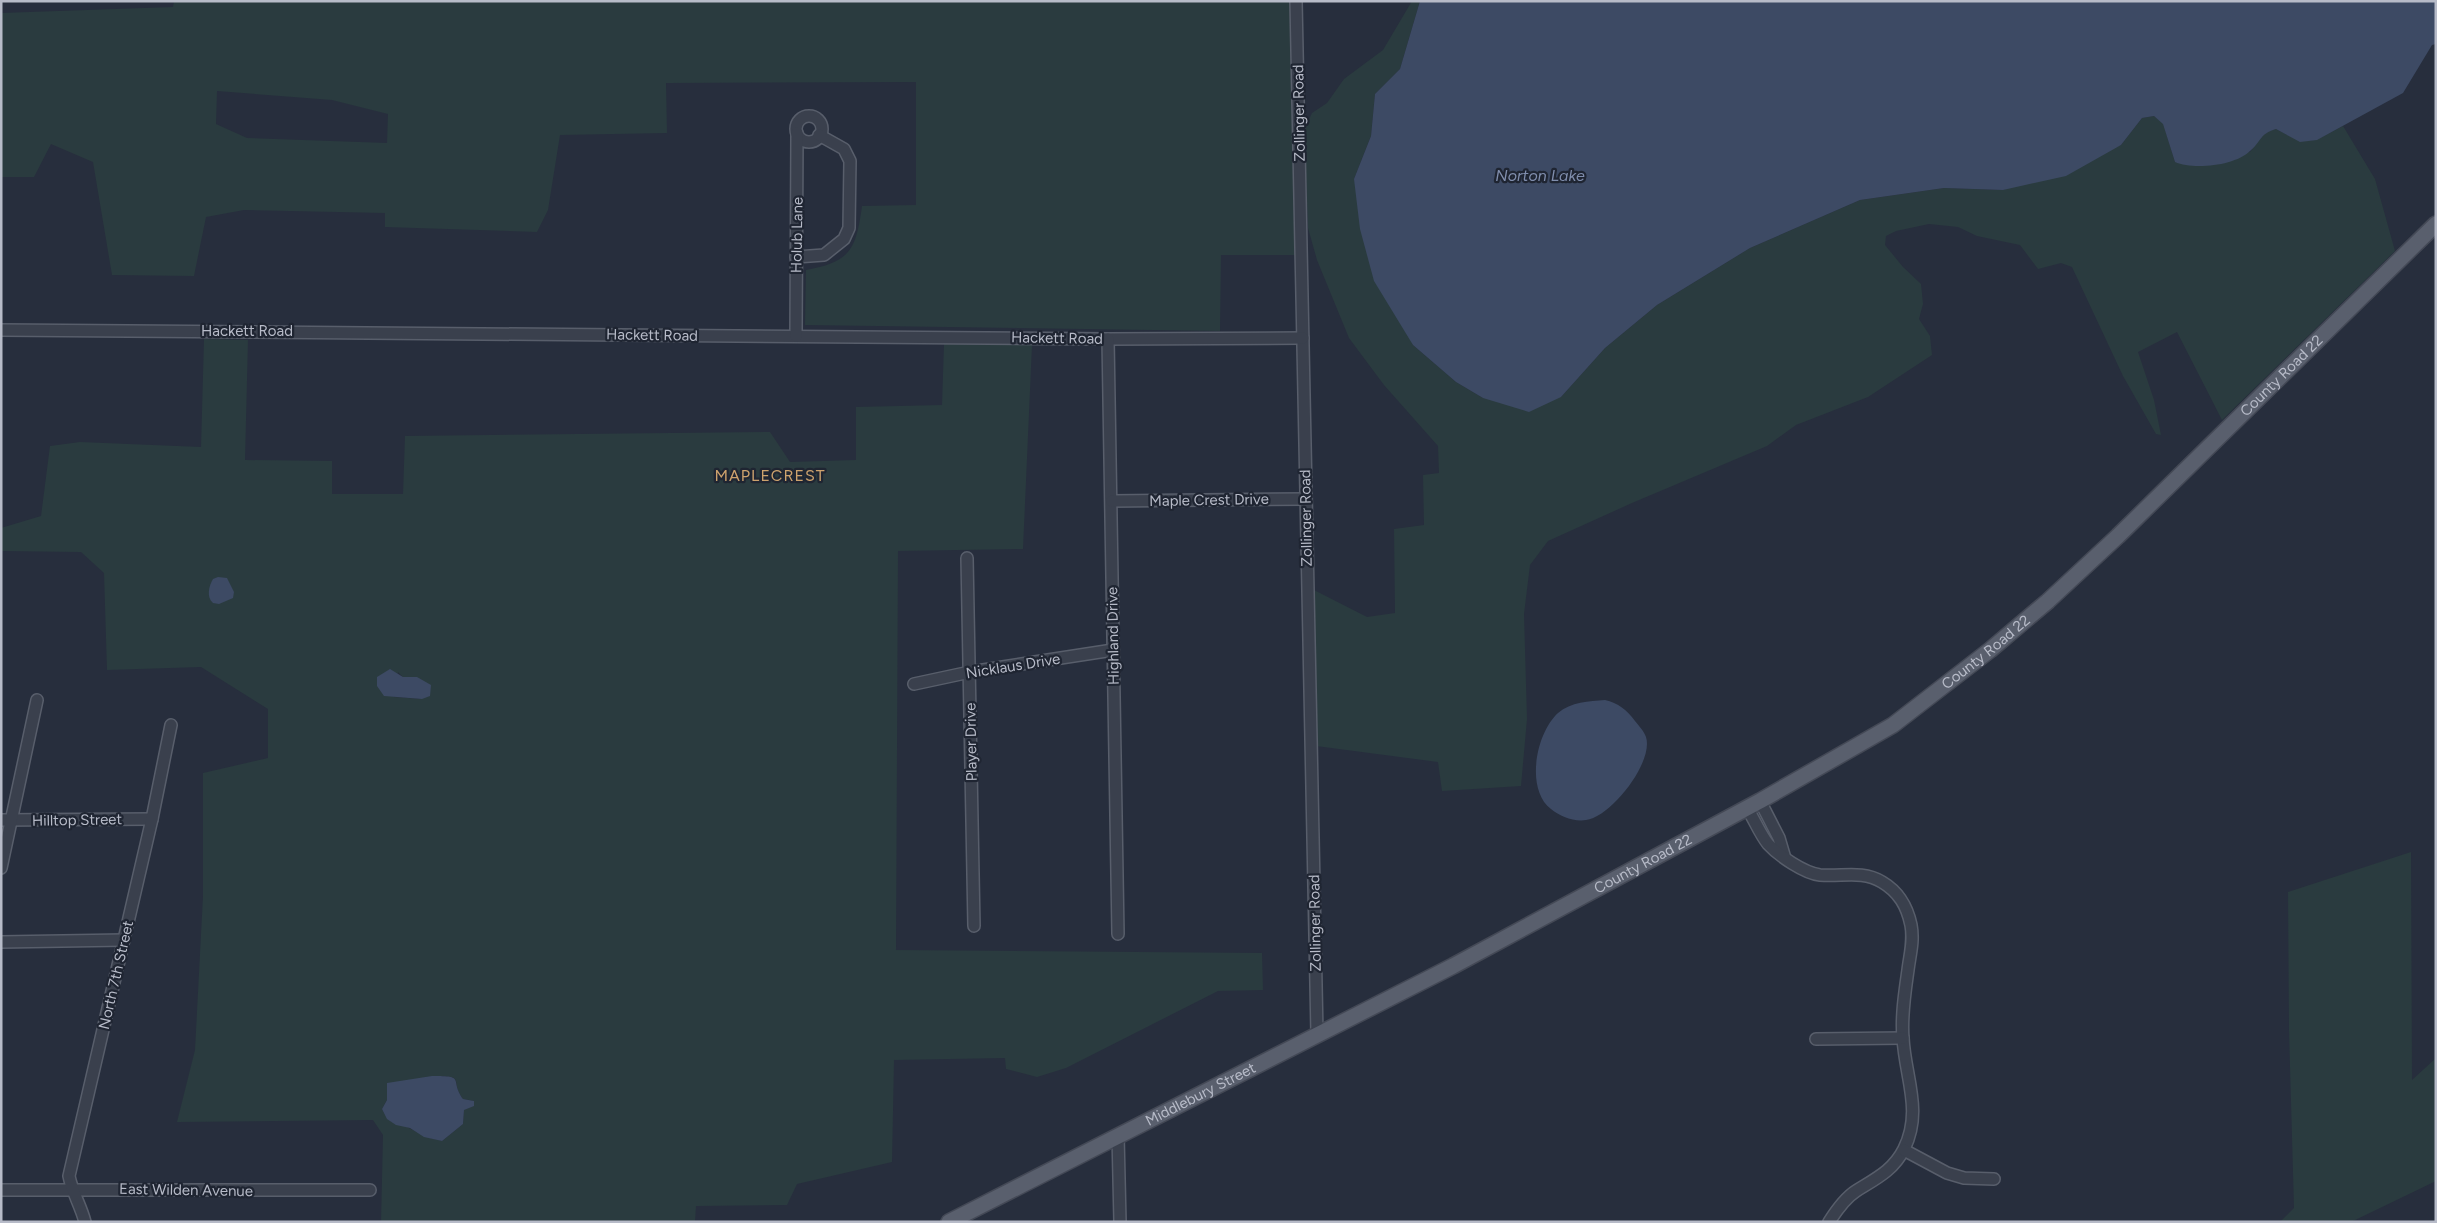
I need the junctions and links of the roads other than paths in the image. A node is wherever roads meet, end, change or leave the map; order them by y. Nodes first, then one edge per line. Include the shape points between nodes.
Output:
1 (1296, 1) edge
2 (797, 133) junction
3 (819, 135) junction
4 (2436, 224) edge
5 (796, 257) junction
6 (1, 330) edge
7 (796, 336) junction
8 (1303, 338) junction
9 (1108, 339) junction
10 (1306, 499) junction
11 (1112, 501) junction
12 (967, 558) dead end
13 (1113, 650) junction
14 (970, 672) junction
15 (914, 684) dead end
16 (37, 700) dead end
17 (171, 726) dead end
18 (1754, 805) junction
19 (152, 819) junction
20 (7, 820) edge
21 (1, 868) edge
22 (974, 926) dead end
23 (1118, 934) dead end
24 (124, 940) junction
25 (1, 942) edge
26 (1453, 966) joint
27 (1317, 1034) junction
28 (1903, 1038) junction
29 (1816, 1039) dead end
30 (1118, 1135) junction
31 (1904, 1150) junction
32 (1994, 1179) dead end
33 (72, 1189) junction
34 (1, 1190) edge
35 (370, 1190) dead end
36 (85, 1222) edge
37 (949, 1222) edge
38 (1120, 1222) edge
39 (1829, 1222) edge

1 - 8 street, Zollinger Road
2 - 3 street via 806,141 815,140
2 - 3 street via 798,122 808,116 819,122
2 - 5 street, Holub Lane
3 - 5 street via 844,149 850,161 849,228 844,239 824,255
4 - 18 main road, County Road 22 via 2048,601 1893,726
5 - 7 street, Holub Lane
6 - 7 street, Hackett Road
7 - 9 street, Hackett Road
8 - 9 street, Hackett Road
8 - 10 street, Zollinger Road
9 - 11 street, Highland Drive
10 - 11 street, Maple Crest Drive
10 - 27 street, Zollinger Road
11 - 13 street, Highland Drive
12 - 14 street, Player Drive
13 - 14 street, Nicklaus Drive
13 - 23 street, Highland Drive
14 - 15 street, Nicklaus Drive
14 - 22 street, Player Drive
16 - 20 street
17 - 19 street, North 7th Street
18 - 26 main road, County Road 22
18 - 28 street via 1769,844 1796,867 1820,874 1870,876 1891,888 1905,905 1913,938
19 - 20 street, Hilltop Street
19 - 24 street, North 7th Street
20 - 21 street
24 - 25 street
24 - 33 street, North 7th Street via 69,1176
26 - 27 main road, Middlebury Street
27 - 30 main road, Middlebury Street
28 - 29 street
28 - 31 street via 1914,1115
30 - 37 main road, Middlebury Street
30 - 38 street
31 - 32 street via 1947,1173 1964,1178
31 - 39 street via 1890,1169 1855,1192
33 - 34 street, East Wilden Avenue
33 - 35 street, East Wilden Avenue
33 - 36 street, North 7th Street via 81,1205

